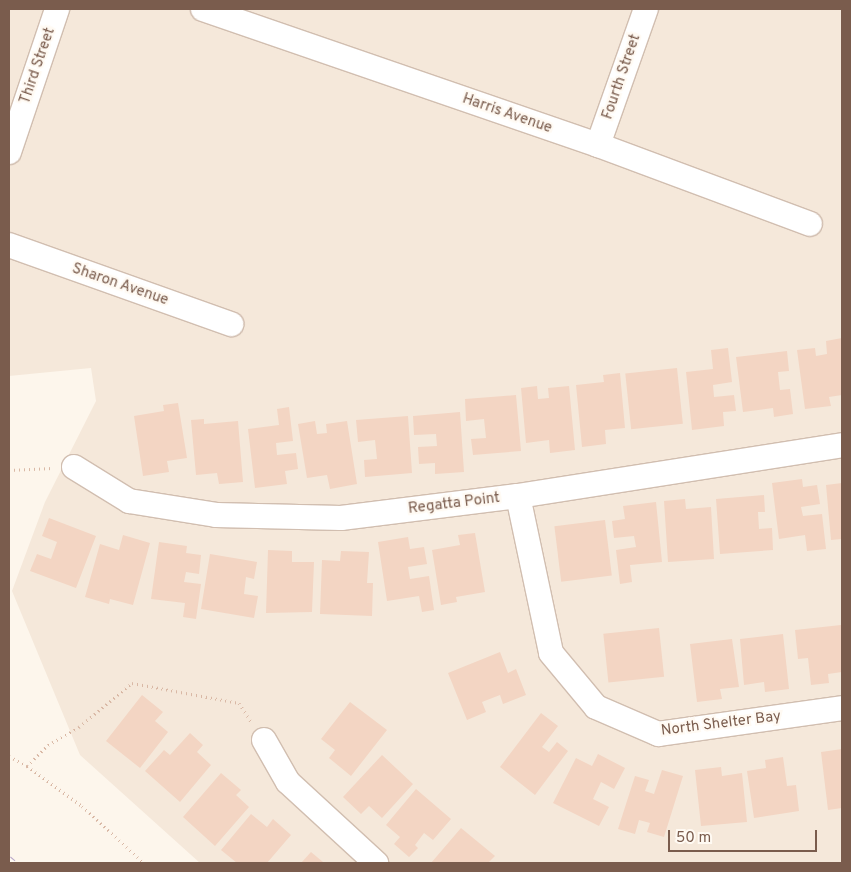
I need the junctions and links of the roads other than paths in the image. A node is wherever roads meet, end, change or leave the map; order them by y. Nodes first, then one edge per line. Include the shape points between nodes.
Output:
1 (58, 9) edge
2 (203, 9) edge
3 (646, 9) edge
4 (598, 145) junction
5 (9, 152) edge
6 (810, 224) dead end
7 (9, 245) edge
8 (231, 324) dead end
9 (842, 446) edge
10 (74, 467) road end
11 (518, 496) junction
12 (842, 708) edge
13 (264, 740) road end
14 (376, 863) edge

1 - 5 street, Third Street
2 - 4 street, Harris Avenue
3 - 4 street, Fourth Street
4 - 6 street, Harris Avenue
7 - 8 street, Sharon Avenue
9 - 11 street, Regatta Point
10 - 11 street, Regatta Point via 129,501 216,515 341,518
11 - 12 street, North Shelter Bay via 551,653 596,707 658,734
13 - 14 street via 288,782

